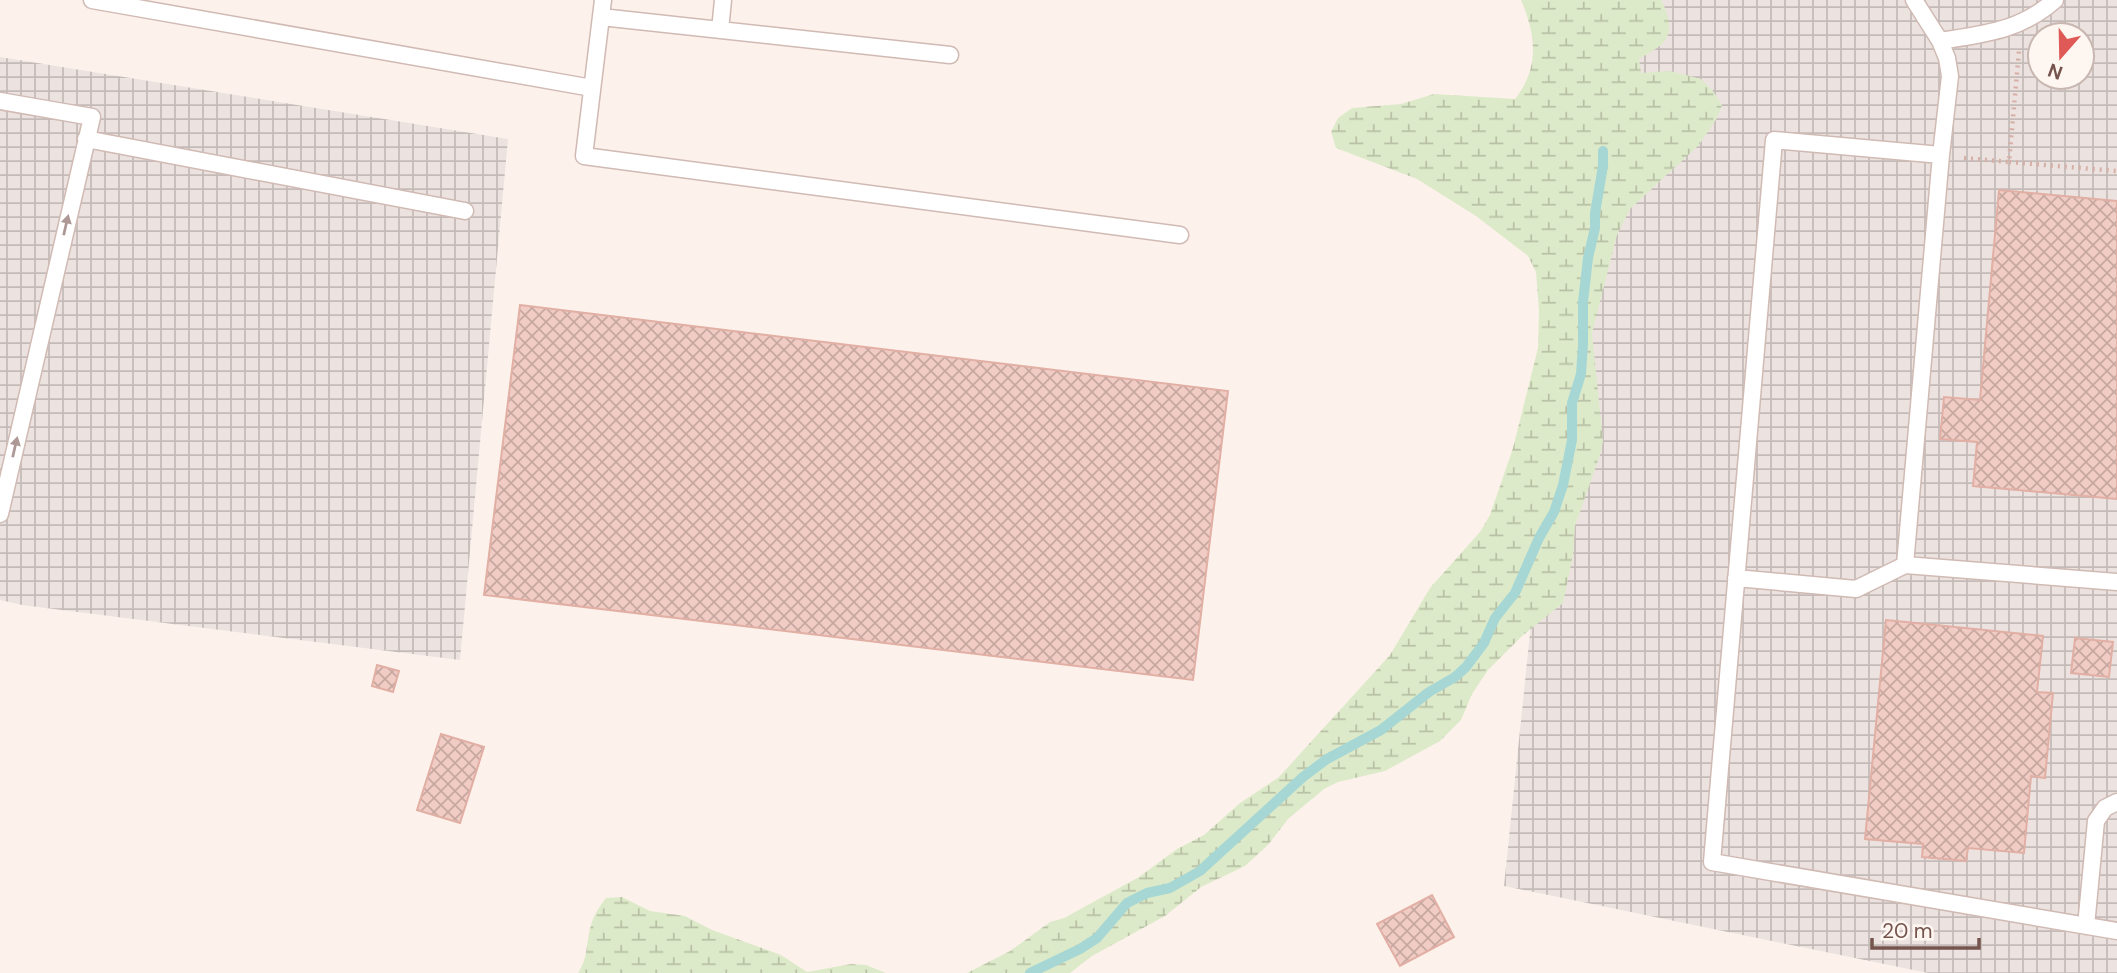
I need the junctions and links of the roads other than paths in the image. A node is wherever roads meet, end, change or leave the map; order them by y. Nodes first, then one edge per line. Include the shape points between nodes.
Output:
1 (92, 0) edge
2 (723, 0) edge
3 (1914, 0) edge
4 (2055, 0) edge
5 (602, 8) edge
6 (720, 30) junction
7 (1940, 41) junction
8 (950, 55) dead end
9 (592, 88) junction
10 (0, 101) edge
11 (86, 139) junction
12 (1941, 155) junction
13 (466, 211) dead end
14 (1180, 235) dead end
15 (0, 514) edge
16 (1905, 565) junction
17 (1736, 578) junction
18 (2117, 582) edge
19 (2117, 802) edge
20 (2086, 926) junction
21 (2117, 931) edge

1 - 9 lane
2 - 6 lane
3 - 7 lane
4 - 7 lane via 2013,26
5 - 6 lane
5 - 9 lane
6 - 8 lane
7 - 12 lane via 1950,76
9 - 14 lane via 584,156
10 - 11 lane via 92,117
11 - 13 lane
15 -> 11 lane
12 - 16 lane
12 - 17 lane via 1774,140
16 - 17 lane via 1856,589
16 - 18 lane
17 - 20 lane via 1712,862
19 - 20 lane via 2105,808 2096,821
20 - 21 lane

